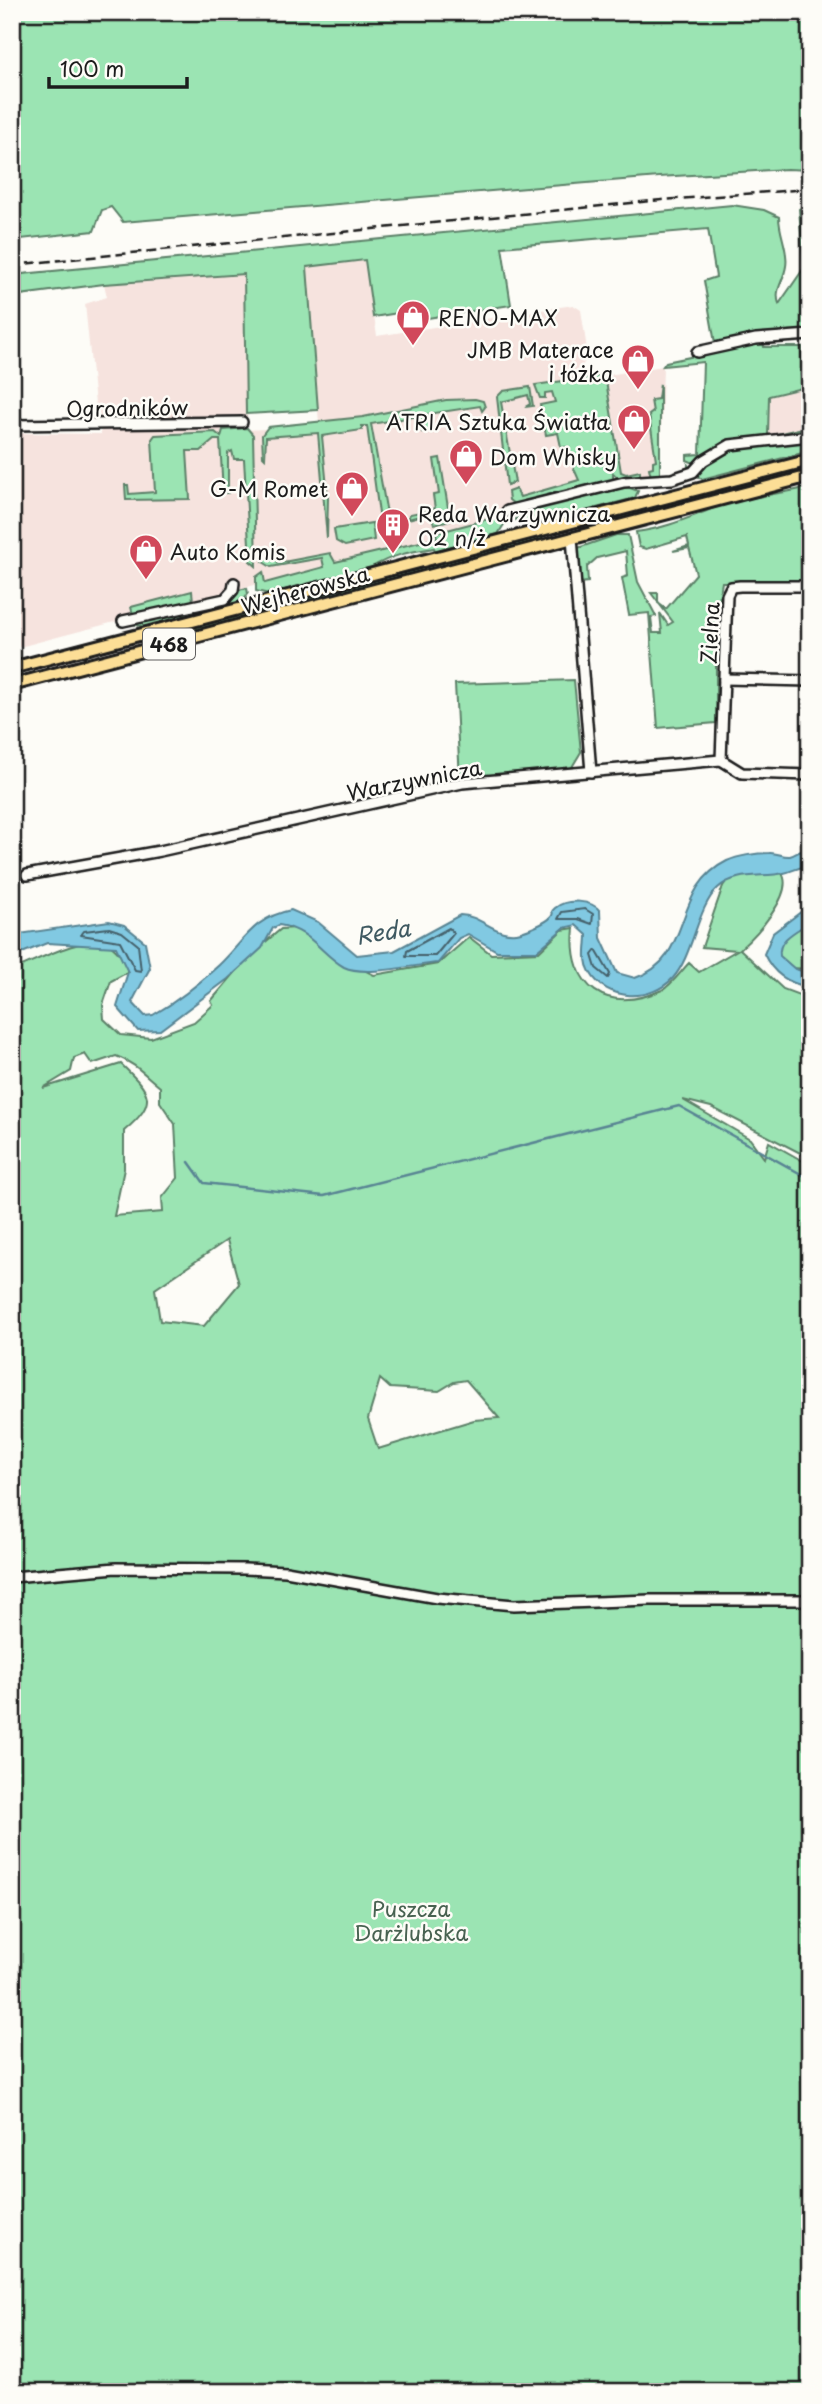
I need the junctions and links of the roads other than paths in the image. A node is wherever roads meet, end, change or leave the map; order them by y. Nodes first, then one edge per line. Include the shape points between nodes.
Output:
1 (810, 335) edge
2 (697, 352) dead end
3 (242, 422) dead end
4 (12, 425) edge
5 (810, 436) edge
6 (810, 460) edge
7 (810, 476) edge
8 (507, 511) dead end
9 (572, 538) junction
10 (234, 583) dead end
11 (810, 586) edge
12 (123, 621) dead end
13 (12, 668) edge
14 (724, 679) junction
15 (810, 681) edge
16 (12, 685) edge
17 (721, 760) junction
18 (591, 772) junction
19 (810, 775) edge
20 (27, 875) dead end
21 (12, 1577) edge
22 (810, 1600) edge

1 - 2 street via 756,339
3 - 4 street, Ogrodników
5 - 8 street via 730,446 693,472 672,479 624,482
6 - 13 main road, Wejherowska / 468
7 - 9 main road, Wejherowska / 468
9 - 16 main road, Wejherowska / 468
9 - 18 street
10 - 12 street via 225,598
11 - 14 street, Zielna via 731,587
14 - 15 street
14 - 17 street, Zielna
17 - 18 street, Warzywnicza
17 - 19 street, Warzywnicza via 742,773
18 - 20 street, Warzywnicza via 462,783 160,852
21 - 22 street via 116,1568 245,1569 514,1605

